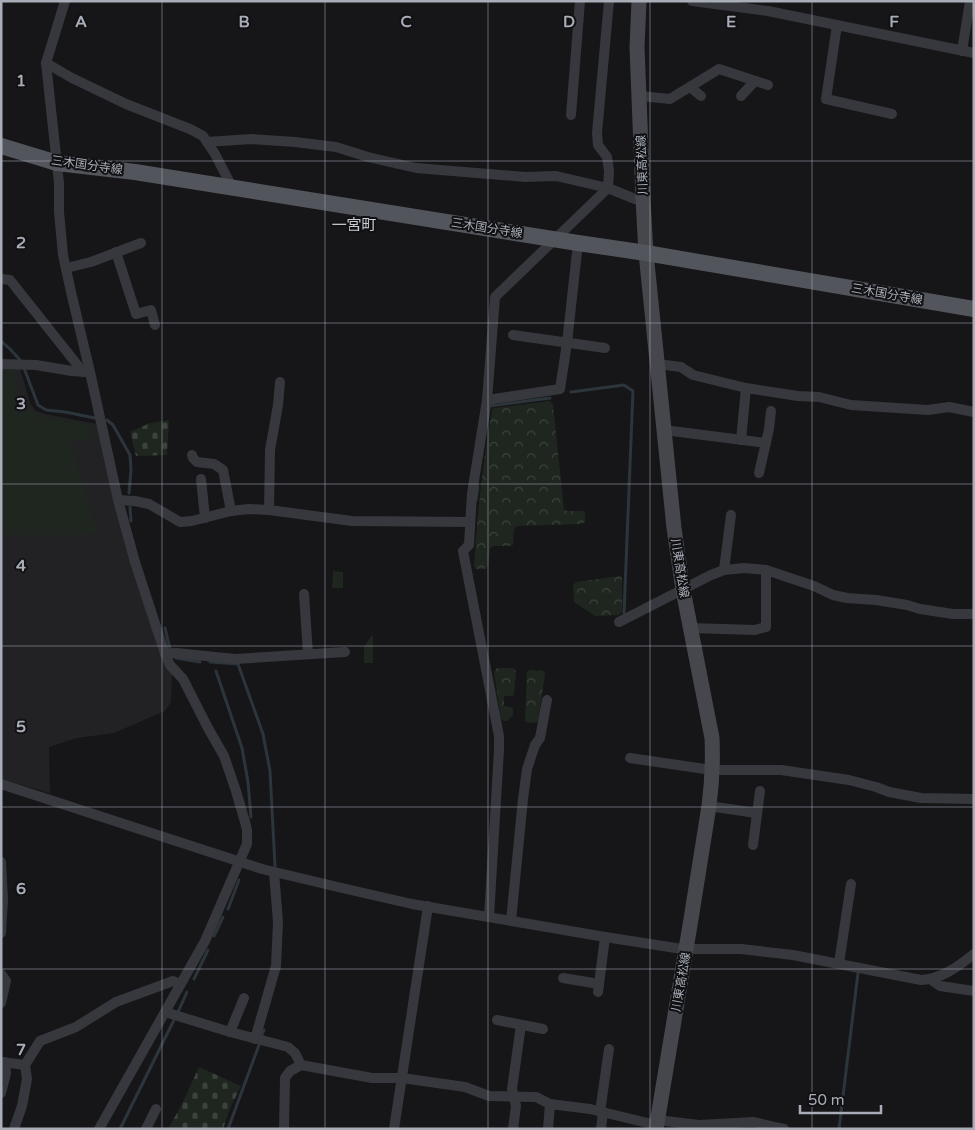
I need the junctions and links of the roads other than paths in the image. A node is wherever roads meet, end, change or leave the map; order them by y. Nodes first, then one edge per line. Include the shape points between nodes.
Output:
1 (65, 1) edge
2 (580, 1) edge
3 (609, 1) edge
4 (639, 1) edge
5 (692, 1) edge
6 (970, 1) edge
7 (768, 6) edge
8 (838, 25) junction
9 (962, 51) junction
10 (974, 53) edge
11 (46, 62) junction
12 (755, 81) junction
13 (768, 85) dead end
14 (690, 87) junction
15 (640, 96) junction
16 (701, 96) dead end
17 (741, 96) dead end
18 (892, 114) dead end
19 (571, 115) dead end
20 (207, 142) junction
21 (1, 146) edge
22 (57, 163) junction
23 (232, 187) junction
24 (608, 188) junction
25 (643, 199) junction
26 (555, 239) junction
27 (141, 243) dead end
28 (578, 243) junction
29 (116, 252) junction
30 (646, 252) junction
31 (66, 268) junction
32 (1, 279) edge
33 (974, 309) edge
34 (155, 325) dead end
35 (513, 335) dead end
36 (567, 343) junction
37 (605, 348) dead end
38 (1, 364) edge
39 (657, 364) junction
40 (87, 372) junction
41 (280, 382) dead end
42 (746, 388) junction
43 (487, 400) junction
44 (771, 412) dead end
45 (974, 412) edge
46 (664, 430) junction
47 (741, 440) junction
48 (766, 444) junction
49 (192, 455) dead end
50 (759, 473) dead end
51 (201, 479) dead end
52 (118, 500) junction
53 (269, 510) junction
54 (231, 511) junction
55 (731, 515) dead end
56 (205, 518) junction
57 (470, 522) junction
58 (724, 570) junction
59 (766, 570) junction
60 (683, 590) junction
61 (304, 594) dead end
62 (974, 614) edge
63 (619, 622) dead end
64 (690, 628) junction
65 (345, 652) dead end
66 (165, 654) junction
67 (308, 654) junction
68 (547, 700) dead end
69 (630, 758) dead end
70 (712, 770) junction
71 (1, 784) edge
72 (760, 791) dead end
73 (974, 799) edge
74 (709, 806) junction
75 (756, 813) junction
76 (753, 845) dead end
77 (240, 861) junction
78 (1, 862) edge
79 (274, 872) junction
80 (851, 884) dead end
81 (428, 906) junction
82 (489, 917) junction
83 (511, 921) junction
84 (1, 932) edge
85 (605, 937) junction
86 (686, 949) junction
87 (974, 954) edge
88 (839, 963) junction
89 (1, 974) edge
90 (563, 978) dead end
91 (930, 979) junction
92 (180, 984) junction
93 (974, 991) edge
94 (244, 998) dead end
95 (1, 1002) edge
96 (165, 1012) junction
97 (497, 1020) dead end
98 (521, 1025) junction
99 (543, 1029) dead end
100 (230, 1032) junction
101 (255, 1039) junction
102 (609, 1049) dead end
103 (3, 1062) edge
104 (25, 1065) junction
105 (301, 1065) junction
106 (402, 1078) junction
107 (1, 1093) edge
108 (514, 1096) junction
109 (550, 1104) junction
110 (156, 1109) dead end
111 (602, 1112) junction
112 (656, 1125) edge
113 (764, 1127) edge
114 (14, 1129) edge
115 (99, 1129) edge
116 (146, 1129) edge
117 (284, 1129) edge
118 (394, 1129) edge
119 (513, 1129) edge
120 (548, 1129) edge
121 (601, 1129) edge
122 (784, 1129) edge

1 - 11 street
2 - 19 street
3 - 24 street via 597,133 598,145 606,156 609,171
4 - 15 main road, 川東高松線
5 - 7 street
6 - 9 street
7 - 8 street
8 - 9 street
8 - 18 street via 826,99
9 - 10 street
11 - 20 street via 126,104 190,129
11 - 22 street
12 - 13 street
12 - 14 street via 719,69
12 - 17 street
14 - 15 street via 670,99
14 - 16 street
15 - 25 main road, 川東高松線
20 - 23 street
20 - 24 street via 251,139 295,142 336,148 416,168 525,177 556,176
21 - 22 main road, 三木国分寺線
22 - 23 main road, 三木国分寺線
22 - 31 street
23 - 26 main road, 三木国分寺線
24 - 25 street
24 - 26 street
25 - 30 main road, 川東高松線
26 - 28 main road, 三木国分寺線
26 - 43 street via 495,297
27 - 29 street
28 - 30 main road, 三木国分寺線
28 - 36 street
29 - 31 street
29 - 34 street via 136,314 151,310
30 - 33 main road, 三木国分寺線
30 - 39 main road, 川東高松線
31 - 40 street
32 - 40 street via 10,280
35 - 36 street
36 - 37 street
36 - 43 street via 560,389
38 - 40 street
39 - 42 street via 681,367 693,375
39 - 46 main road, 川東高松線
40 - 52 street
41 - 53 street via 270,450
42 - 45 street via 819,397 851,405 928,410 949,407
42 - 47 street
43 - 57 street
44 - 48 street
46 - 47 street
46 - 60 main road, 川東高松線
47 - 48 street
48 - 50 street
49 - 54 street via 197,462 214,464 222,470
51 - 56 street
52 - 56 street via 149,504 180,522
52 - 66 street
53 - 54 street
53 - 57 street via 352,521
54 - 56 street
55 - 58 street
57 - 82 street via 469,545 463,552 499,736
58 - 59 street
58 - 60 street
59 - 62 street via 847,598 953,614
59 - 64 street via 766,627 755,630
60 - 63 street
60 - 64 main road, 川東高松線
61 - 67 street
64 - 70 main road, 川東高松線 via 712,738
65 - 67 street
66 - 67 street via 235,659
66 - 77 street via 224,756 247,830 247,844
68 - 83 street via 540,738 527,769
69 - 70 street
70 - 73 street via 781,770 849,780 921,798
70 - 74 main road, 川東高松線
71 - 77 street
72 - 75 street
74 - 75 street
74 - 86 main road, 川東高松線
75 - 76 street
77 - 79 street
77 - 92 street via 205,941
78 - 84 street
79 - 81 street
79 - 101 street via 278,922 276,966
80 - 88 street
81 - 82 street
81 - 106 street
82 - 83 street
83 - 85 street
85 - 86 street
85 - 90 street via 598,988
86 - 88 street via 741,949
86 - 112 main road, 川東高松線
87 - 91 street via 959,966
88 - 91 street via 920,980
89 - 95 street via 6,981
91 - 93 street via 940,986
92 - 96 street
92 - 104 street via 173,981 116,1002 76,1027 40,1041
94 - 100 street
96 - 100 street
96 - 115 street
97 - 98 street
98 - 99 street
98 - 108 street via 512,1089
100 - 101 street
101 - 105 street via 288,1047
102 - 111 street
103 - 104 street
103 - 107 street via 6,1073
104 - 114 street via 27,1079
105 - 106 street via 372,1078
105 - 117 street via 290,1070 285,1078
106 - 108 street via 465,1087 489,1096
106 - 118 street
108 - 109 street via 536,1097
108 - 119 street
109 - 111 street
109 - 120 street
110 - 116 street
111 - 112 street
111 - 121 street
112 - 113 street via 752,1122
113 - 122 street

